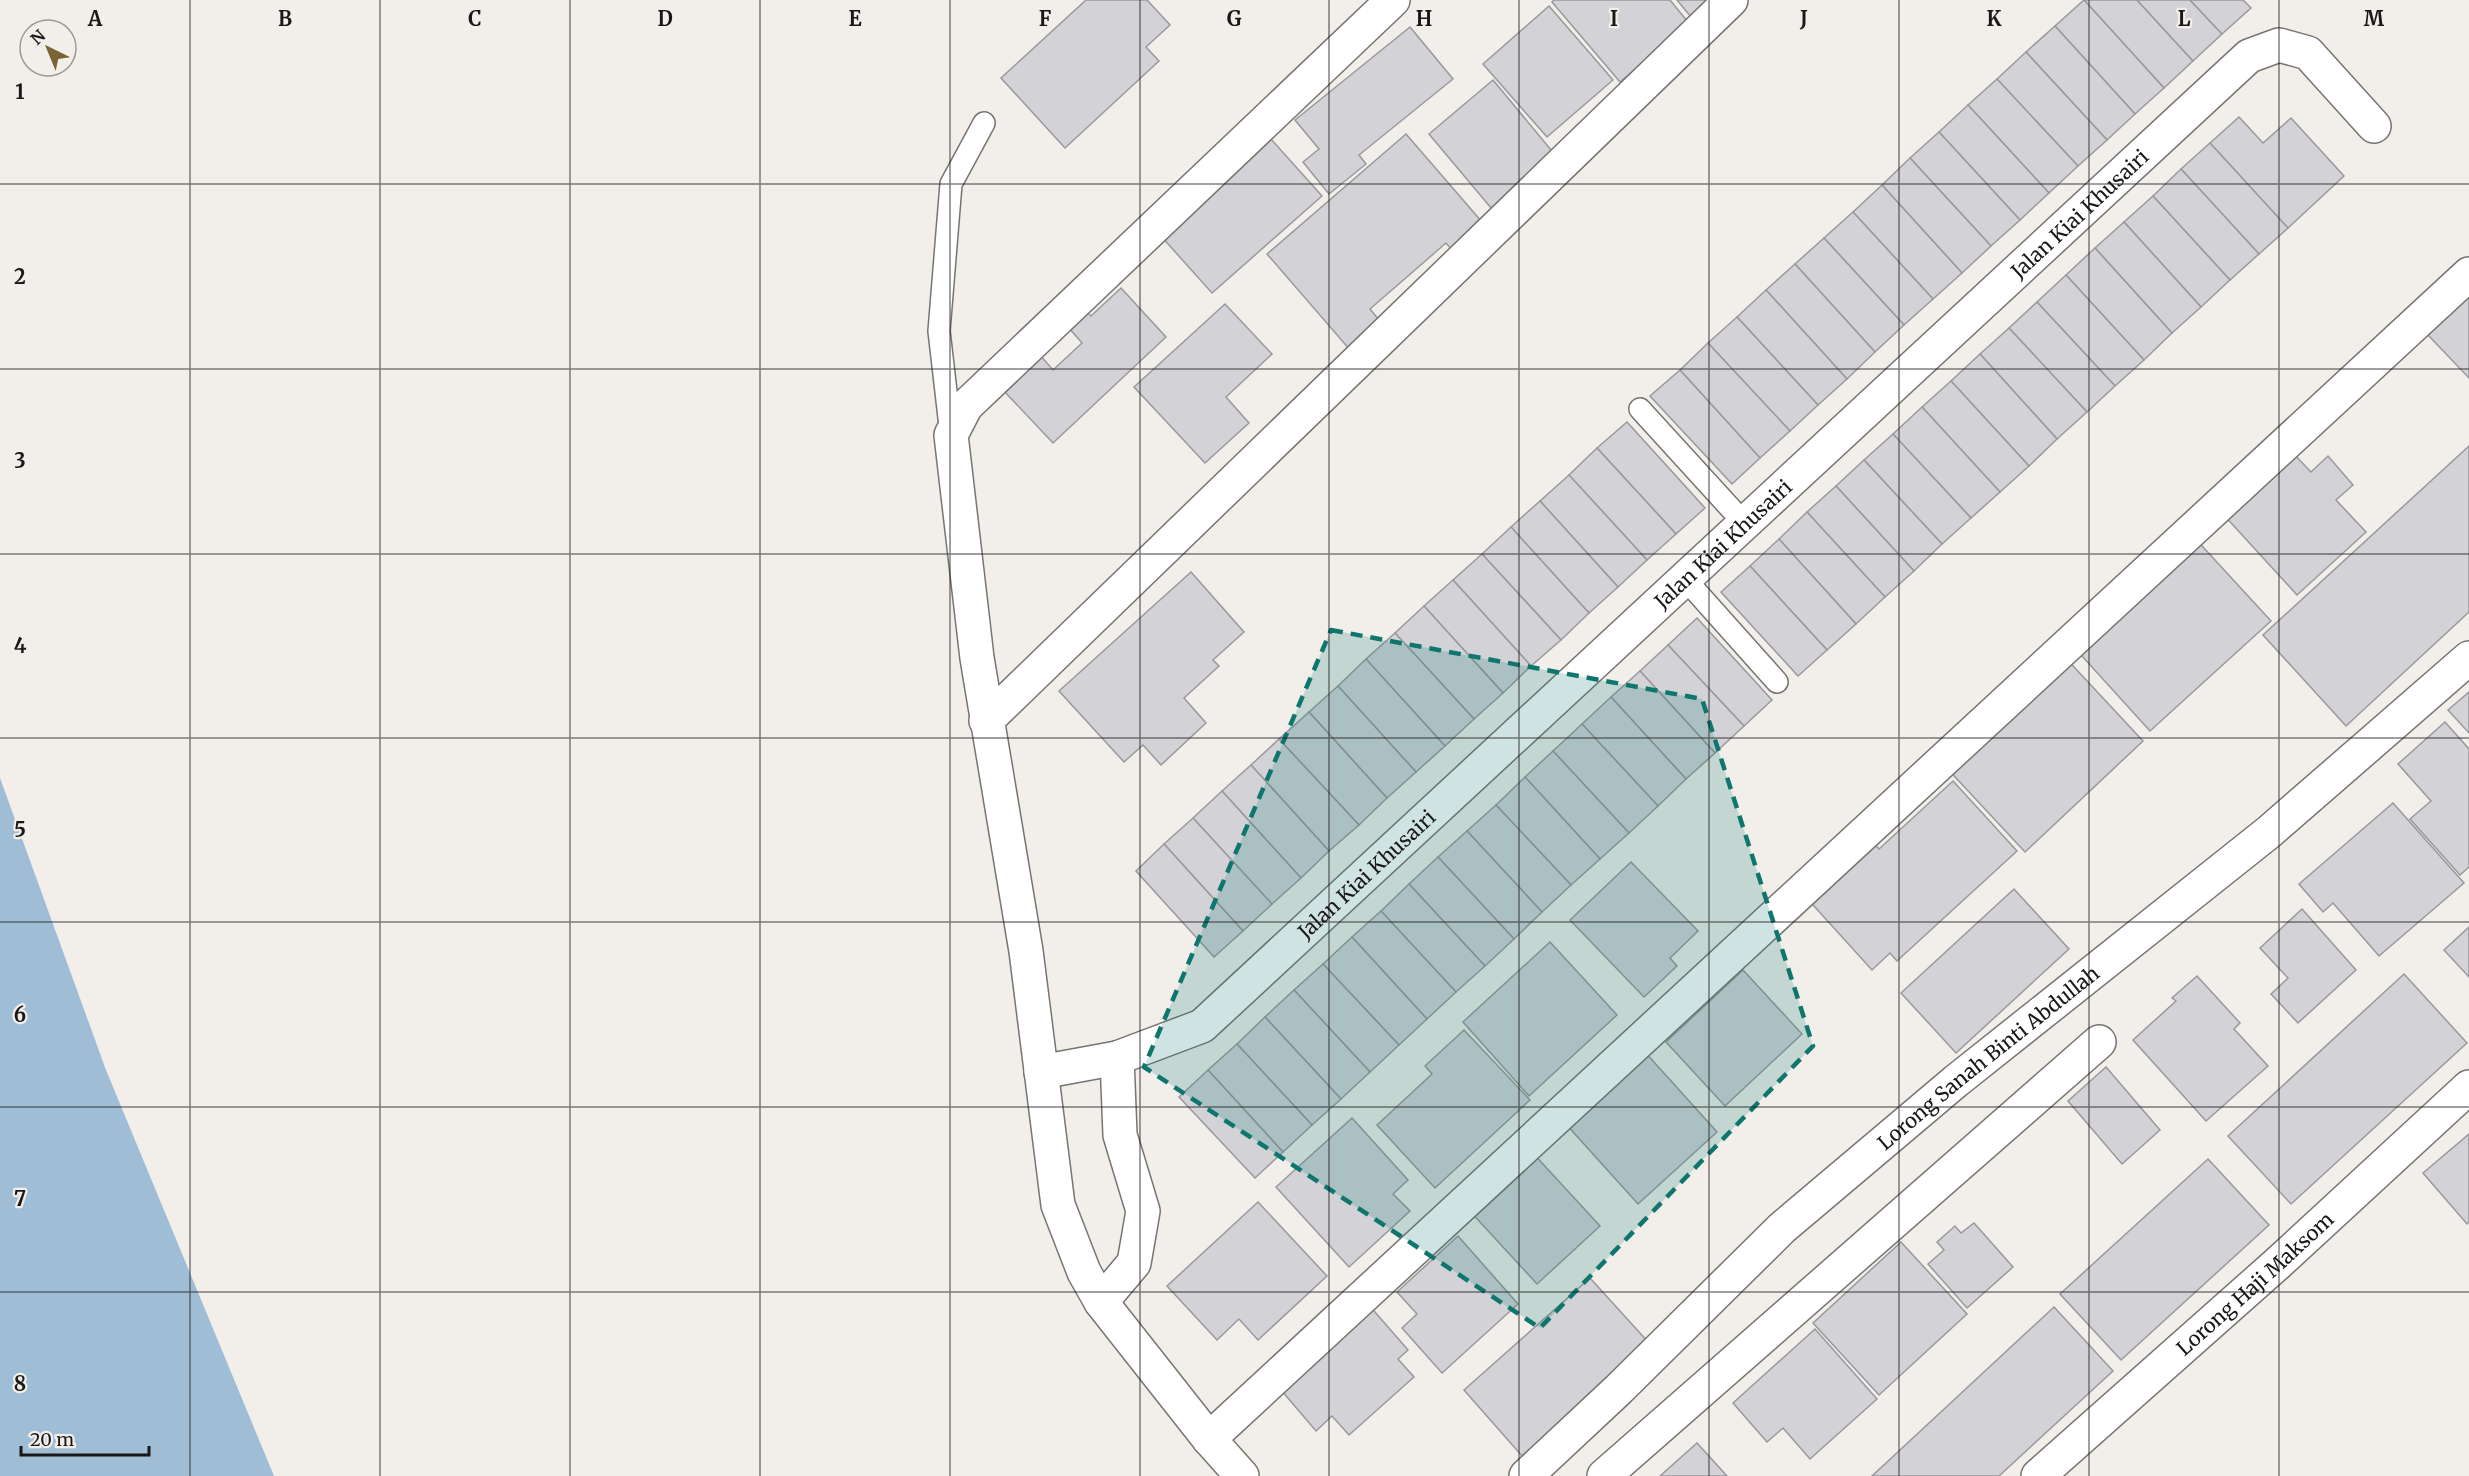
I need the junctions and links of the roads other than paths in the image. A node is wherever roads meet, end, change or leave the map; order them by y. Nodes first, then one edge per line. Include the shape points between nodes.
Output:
1 (1393, 0) edge
2 (1731, 0) edge
3 (984, 123) dead end
4 (2374, 126) dead end
5 (2469, 274) edge
6 (1640, 409) dead end
7 (951, 435) junction
8 (1745, 524) junction
9 (1686, 580) junction
10 (2469, 658) edge
11 (1777, 682) dead end
12 (986, 721) junction
13 (2099, 1042) dead end
14 (1117, 1058) junction
15 (1041, 1072) junction
16 (2469, 1087) edge
17 (1101, 1302) junction
18 (1209, 1439) junction
19 (1242, 1476) edge
20 (1526, 1476) edge
21 (1604, 1476) edge
22 (2038, 1476) edge

1 - 7 street via 966,406
2 - 12 street
3 - 7 lane via 951,184 939,331
4 - 8 street, Jalan Kiai Khusairi via 2308,52 2279,45 2249,56
5 - 18 street
6 - 8 lane
7 - 12 street
8 - 9 street, Jalan Kiai Khusairi
9 - 11 lane
9 - 14 street, Jalan Kiai Khusairi via 1202,1026
10 - 20 street, Lorong Sanah Binti Abdullah via 2269,832 1956,1081 1782,1228
12 - 15 street via 1026,951
13 - 21 street
14 - 15 street, Jalan Kiai Khusairi
14 - 17 street via 1120,1135 1143,1211 1134,1263
15 - 17 street via 1058,1205 1083,1272
16 - 22 street, Lorong Haji Maksom
17 - 18 street
18 - 19 street

